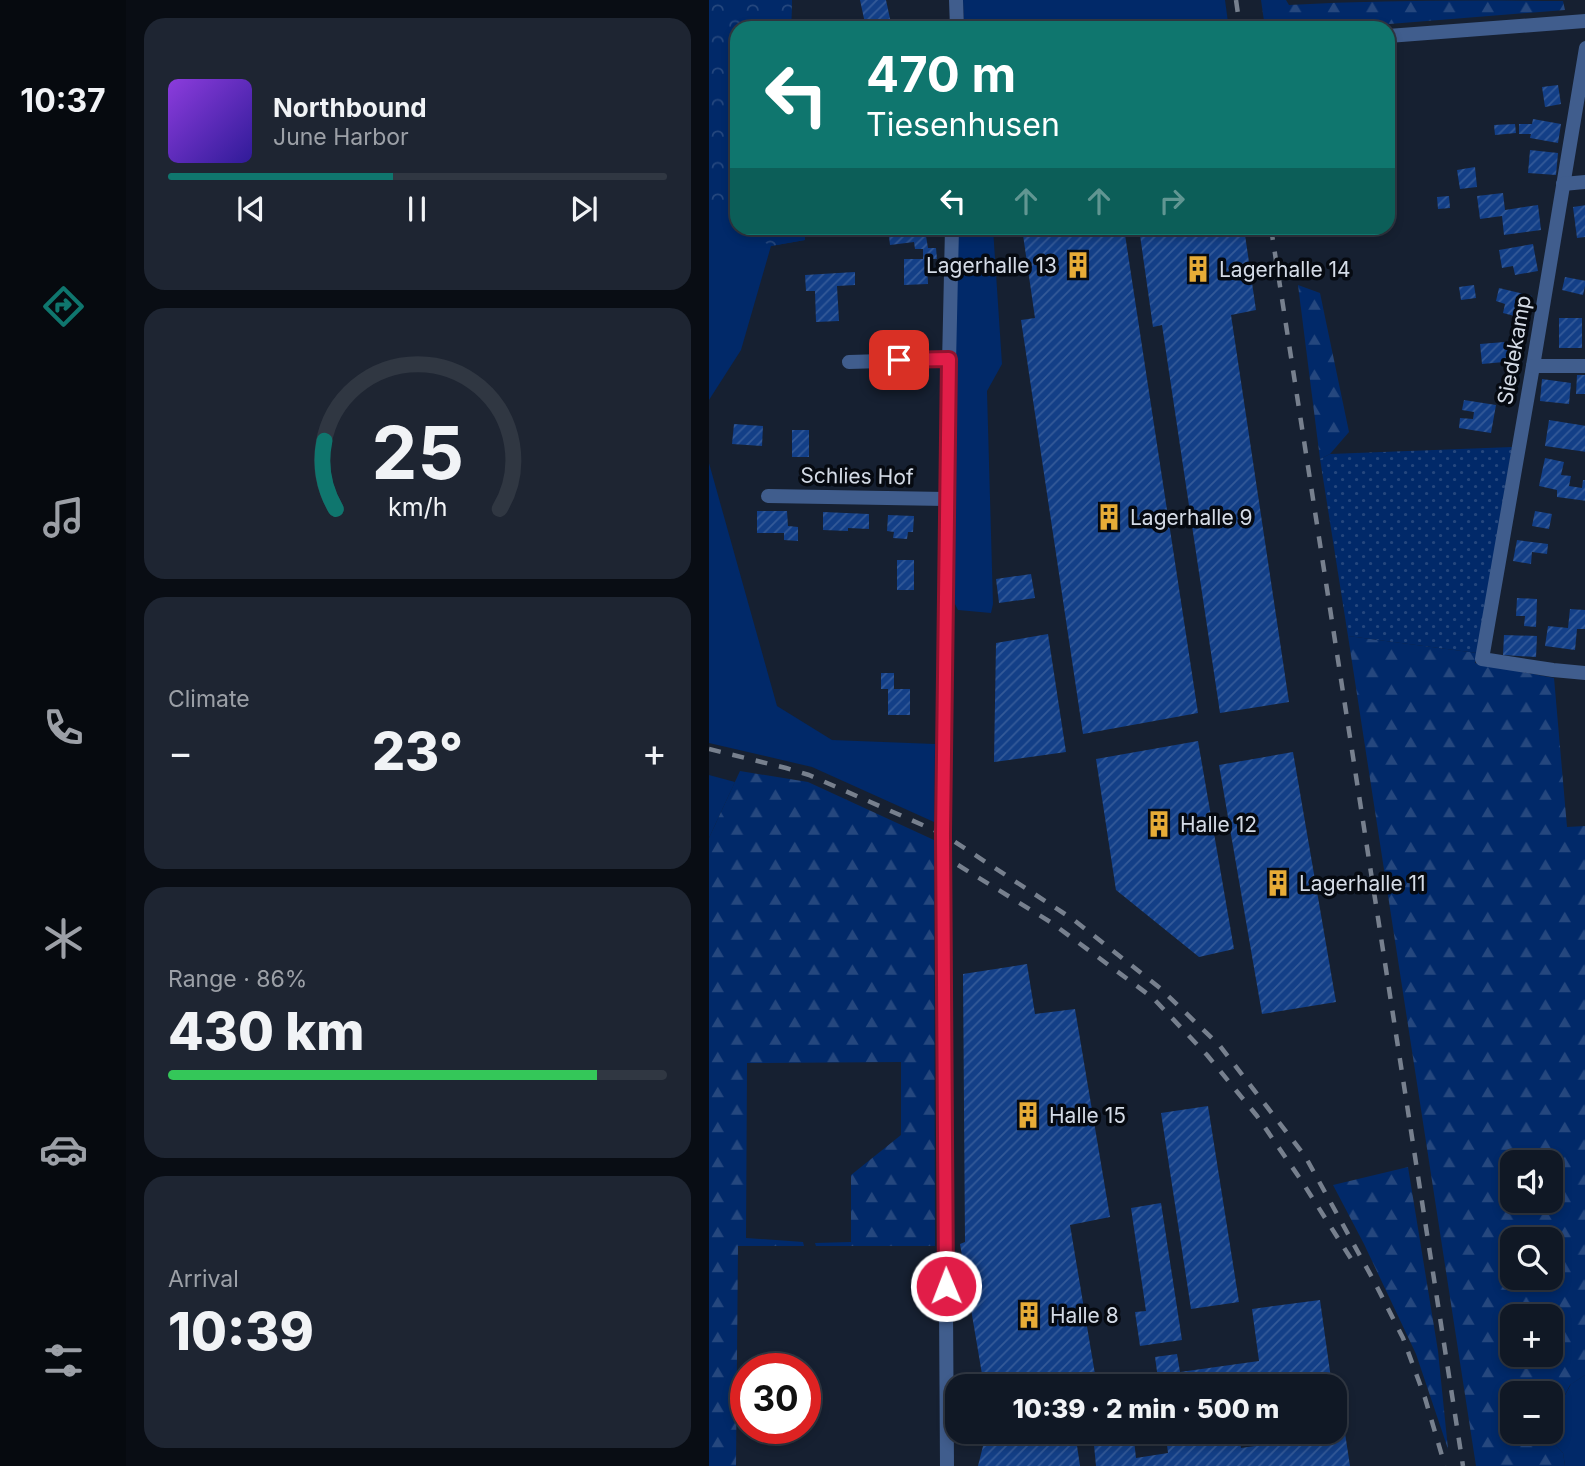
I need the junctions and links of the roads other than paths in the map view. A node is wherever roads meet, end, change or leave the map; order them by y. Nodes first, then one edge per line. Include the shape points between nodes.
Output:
1 (956, 0) edge
2 (957, 21) edge
3 (1585, 21) edge
4 (1395, 35) edge
5 (1585, 48) edge
6 (1585, 182) edge
7 (1563, 184) junction
8 (952, 235) edge
9 (949, 359) junction
10 (850, 362) dead end
11 (1533, 366) junction
12 (1585, 366) edge
13 (768, 496) dead end
14 (946, 499) junction
15 (1585, 673) edge
16 (947, 1466) edge

1 - 2 street
3 - 4 street
5 - 7 street, Siedekamp
6 - 7 street
7 - 11 street, Siedekamp
8 - 9 street
9 - 10 street
9 - 14 street
11 - 12 street
11 - 15 street, Siedekamp via 1482,659
13 - 14 street, Schlies Hof
14 - 16 street

